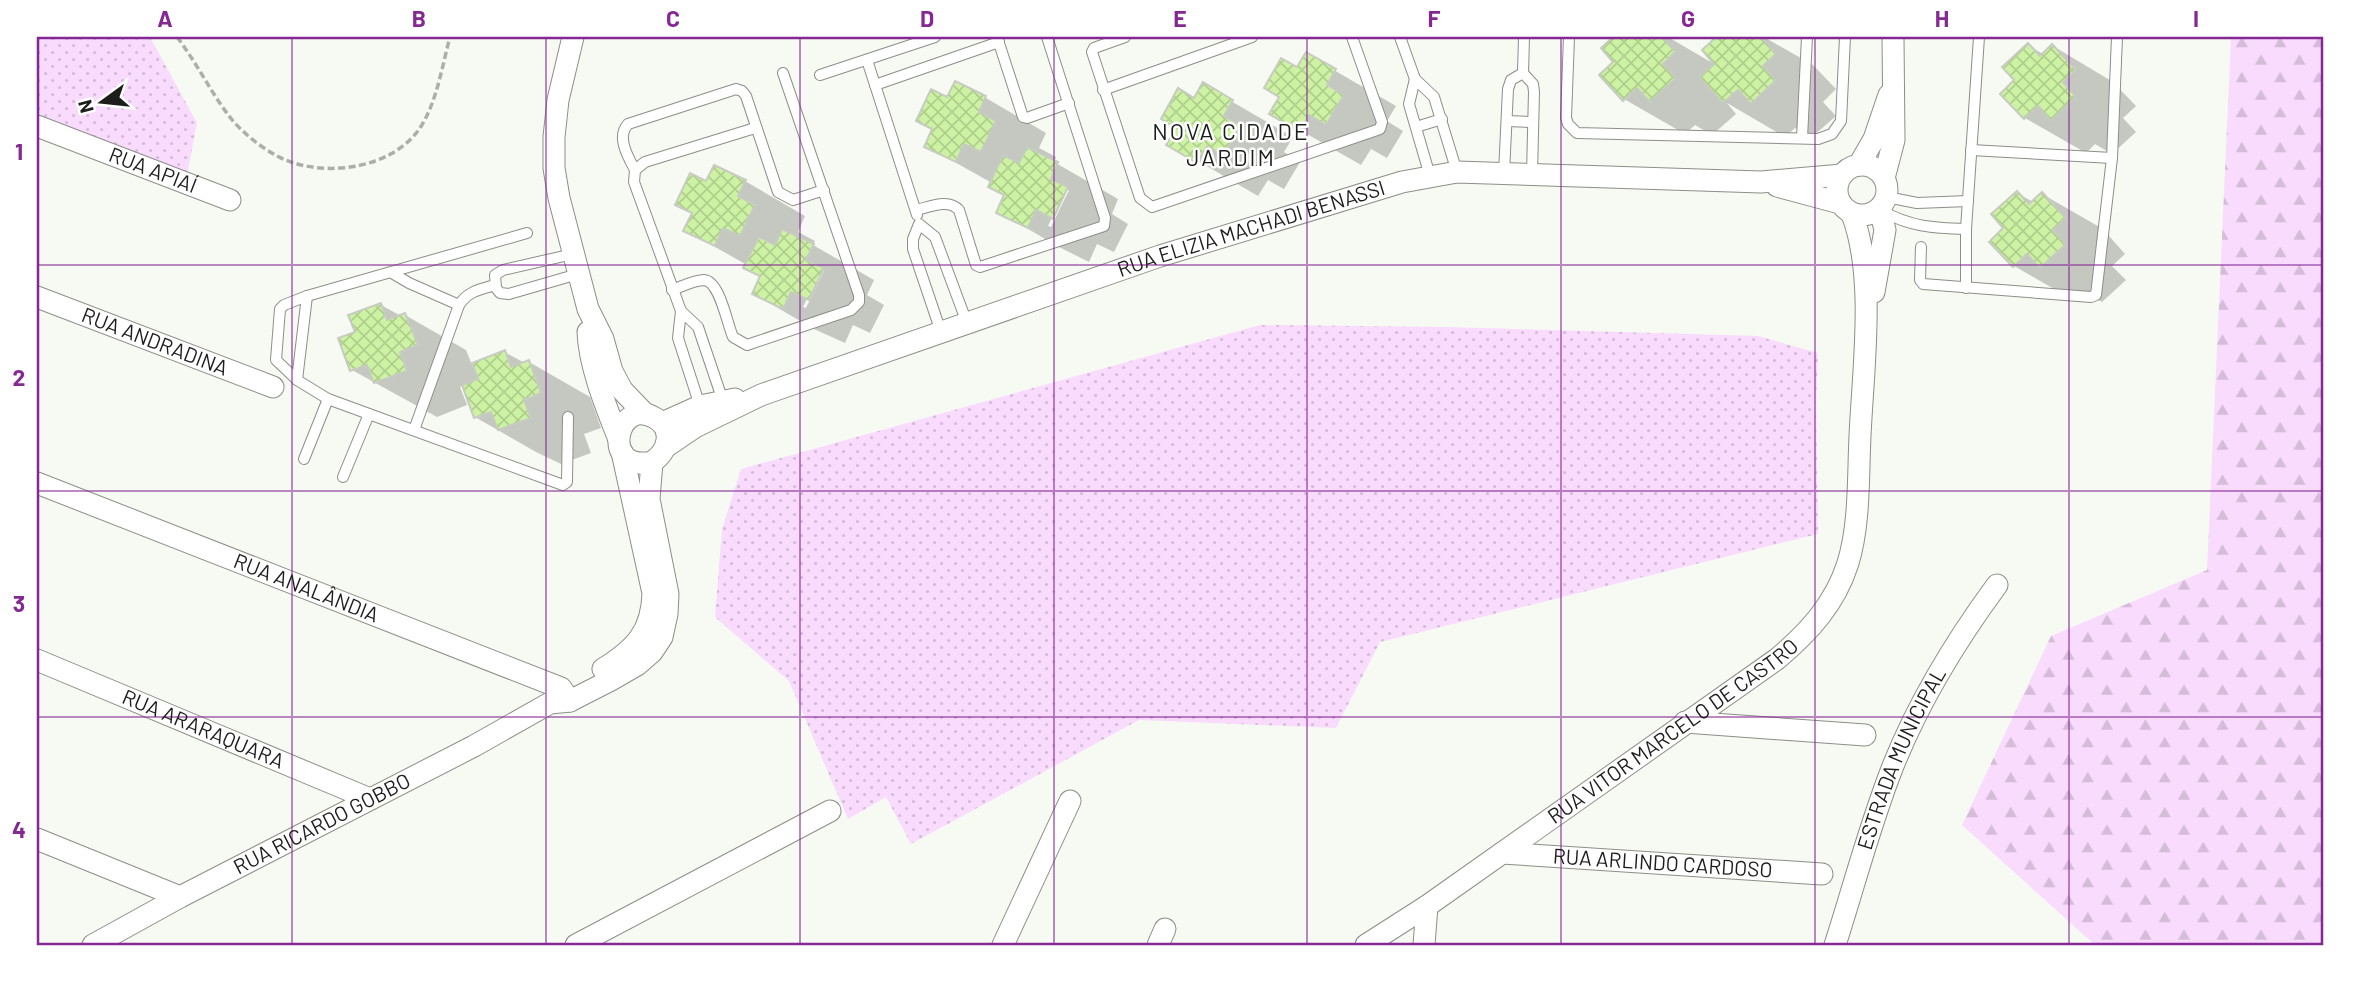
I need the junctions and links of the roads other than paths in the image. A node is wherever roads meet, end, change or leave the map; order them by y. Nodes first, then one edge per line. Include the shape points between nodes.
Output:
1 (573, 37) edge
2 (935, 37) edge
3 (1047, 37) edge
4 (1125, 37) edge
5 (1252, 37) edge
6 (1352, 37) edge
7 (1400, 37) edge
8 (1524, 37) edge
9 (1569, 37) edge
10 (1807, 37) edge
11 (1845, 37) edge
12 (1893, 37) edge
13 (1979, 37) edge
14 (2117, 37) edge
15 (998, 40) edge
16 (867, 60) junction
17 (783, 73) dead end
18 (1522, 73) junction
19 (820, 75) dead end
20 (1415, 79) junction
21 (875, 85) junction
22 (1892, 86) junction
23 (1103, 90) junction
24 (1069, 103) junction
25 (1442, 119) junction
26 (1507, 121) junction
27 (1533, 122) junction
28 (37, 126) edge
29 (1416, 127) junction
30 (755, 128) junction
31 (1802, 138) junction
32 (1971, 150) junction
33 (2112, 158) junction
34 (635, 170) junction
35 (1850, 170) junction
36 (1457, 172) junction
37 (1504, 173) junction
38 (1532, 174) junction
39 (1430, 176) junction
40 (1761, 182) junction
41 (824, 190) junction
42 (1881, 199) junction
43 (230, 200) dead end
44 (1968, 201) junction
45 (1846, 209) junction
46 (915, 210) junction
47 (919, 224) junction
48 (1966, 229) junction
49 (527, 233) dead end
50 (1921, 247) dead end
51 (532, 263) junction
52 (576, 264) junction
53 (944, 265) junction
54 (392, 273) junction
55 (921, 273) junction
56 (495, 285) junction
57 (539, 285) junction
58 (1966, 288) junction
59 (672, 290) junction
60 (307, 296) junction
61 (37, 297) edge
62 (459, 304) junction
63 (588, 309) junction
64 (681, 311) junction
65 (1865, 313) junction
66 (967, 323) junction
67 (941, 332) junction
68 (707, 354) junction
69 (685, 361) junction
70 (297, 380) junction
71 (273, 387) dead end
72 (761, 395) junction
73 (328, 399) junction
74 (723, 401) junction
75 (700, 406) junction
76 (369, 414) junction
77 (568, 417) dead end
78 (653, 418) junction
79 (414, 430) junction
80 (620, 445) junction
81 (667, 446) junction
82 (304, 459) dead end
83 (652, 462) junction
84 (343, 477) dead end
85 (37, 483) edge
86 (1997, 585) dead end
87 (660, 613) junction
88 (37, 660) edge
89 (561, 698) junction
90 (1685, 722) junction
91 (1865, 735) dead end
92 (369, 799) junction
93 (1070, 802) dead end
94 (830, 811) dead end
95 (37, 839) edge
96 (1502, 853) junction
97 (1822, 874) dead end
98 (180, 897) junction
99 (1427, 906) junction
100 (93, 945) edge
101 (576, 945) edge
102 (1003, 945) edge
103 (1366, 945) edge
104 (1424, 945) edge
105 (1835, 945) edge

1 - 52 street via 558,100 554,168
2 - 16 lane
3 - 24 lane
4 - 23 lane via 1093,49
5 - 23 lane
6 - 23 lane via 1382,122 1380,129 1152,207 1140,198
7 - 20 lane
8 - 18 lane
9 - 31 lane via 1566,118 1577,133
10 - 31 lane
11 - 31 lane via 1841,121 1832,134
12 - 22 street
13 - 32 lane
14 - 33 lane
15 - 21 lane
15 - 24 lane via 1023,117
16 - 19 lane
16 - 21 lane
17 - 41 lane
18 - 26 lane via 1509,85
18 - 27 lane via 1533,84
20 - 25 lane via 1432,92
20 - 29 lane via 1408,99
21 - 46 lane
22 - 35 street via 1874,139
22 - 42 street via 1894,140
24 - 46 lane via 1105,218 1101,229 980,267 955,205
25 - 29 lane
25 - 36 lane
26 - 27 lane
26 - 37 lane
27 - 38 lane
28 - 43 street, RUA APIAÍ
29 - 39 lane
30 - 34 lane via 645,162
30 - 34 lane via 747,96 736,89 633,122 622,135
30 - 41 lane via 778,192 793,200
32 - 33 lane
32 - 44 lane
33 - 58 lane via 2096,295
34 - 59 lane via 634,182
35 - 40 street, RUA ELIZIA MACHADI BENASSI
35 - 42 street via 1874,168
35 - 45 street via 1837,189
36 - 37 street, RUA ELIZIA MACHADI BENASSI
36 - 39 street, RUA ELIZIA MACHADI BENASSI
37 - 38 street, RUA ELIZIA MACHADI BENASSI
38 - 40 street, RUA ELIZIA MACHADI BENASSI
39 - 66 street, RUA ELIZIA MACHADI BENASSI via 1160,256
40 - 45 street, RUA ELIZIA MACHADI BENASSI
41 - 59 lane via 859,295 854,309 747,345 733,337 711,282 701,280
42 - 44 lane
42 - 45 street via 1860,216
42 - 48 lane via 1900,221 1911,225
42 - 65 street via 1885,230 1875,288
44 - 48 lane
45 - 65 street via 1862,244
46 - 47 lane
47 - 53 lane via 935,237
47 - 55 lane via 912,243
48 - 58 lane
49 - 54 lane
50 - 58 lane via 1921,284
51 - 52 lane
51 - 56 lane via 499,272
51 - 57 lane
52 - 57 lane
52 - 63 street
53 - 55 lane
53 - 66 lane
54 - 60 lane
54 - 62 lane
55 - 67 lane
56 - 57 lane via 504,294
56 - 62 lane via 468,294
59 - 64 lane
60 - 70 lane
60 - 70 lane via 284,305 279,312 276,360
61 - 71 street, RUA ANDRADINA
62 - 79 lane
63 - 78 street via 622,390
63 - 80 street via 589,342
64 - 68 lane via 698,327
64 - 69 lane via 677,330
65 - 90 street, RUA VITOR MARCELO DE CASTRO via 1857,510 1849,561 1836,593 1821,618 1777,659
66 - 67 street, RUA ELIZIA MACHADI BENASSI
67 - 72 street, RUA ELIZIA MACHADI BENASSI
68 - 69 lane
68 - 74 lane
69 - 75 lane
70 - 73 lane
72 - 74 street, RUA ELIZIA MACHADI BENASSI
72 - 81 street, RUA ELIZIA MACHADI BENASSI
73 - 76 lane
73 - 82 lane
74 - 75 street, RUA ELIZIA MACHADI BENASSI
75 - 78 street, RUA ELIZIA MACHADI BENASSI
76 - 79 lane
76 - 84 lane
77 - 79 lane via 567,482 563,485
78 - 80 street via 635,415 627,420 621,428
78 - 81 street via 666,429
80 - 83 street via 635,463
80 - 87 street
81 - 83 street
83 - 87 street via 649,499 666,574
85 - 89 street, RUA ANALÂNDIA
86 - 105 street, ESTRADA MUNICIPAL via 1930,687 1906,734
87 - 89 street, RUA RICARDO GOBBO via 662,637 637,665
88 - 92 street, RUA ARARAQUARA
89 - 92 street, RUA RICARDO GOBBO
90 - 91 street
90 - 96 street, RUA VITOR MARCELO DE CASTRO
92 - 98 street, RUA RICARDO GOBBO
93 - 102 street
94 - 101 street
95 - 98 street
96 - 97 street, RUA ARLINDO CARDOSO
96 - 99 street, RUA VITOR MARCELO DE CASTRO
98 - 100 street, RUA RICARDO GOBBO
99 - 103 street, RUA VITOR MARCELO DE CASTRO
99 - 104 street

